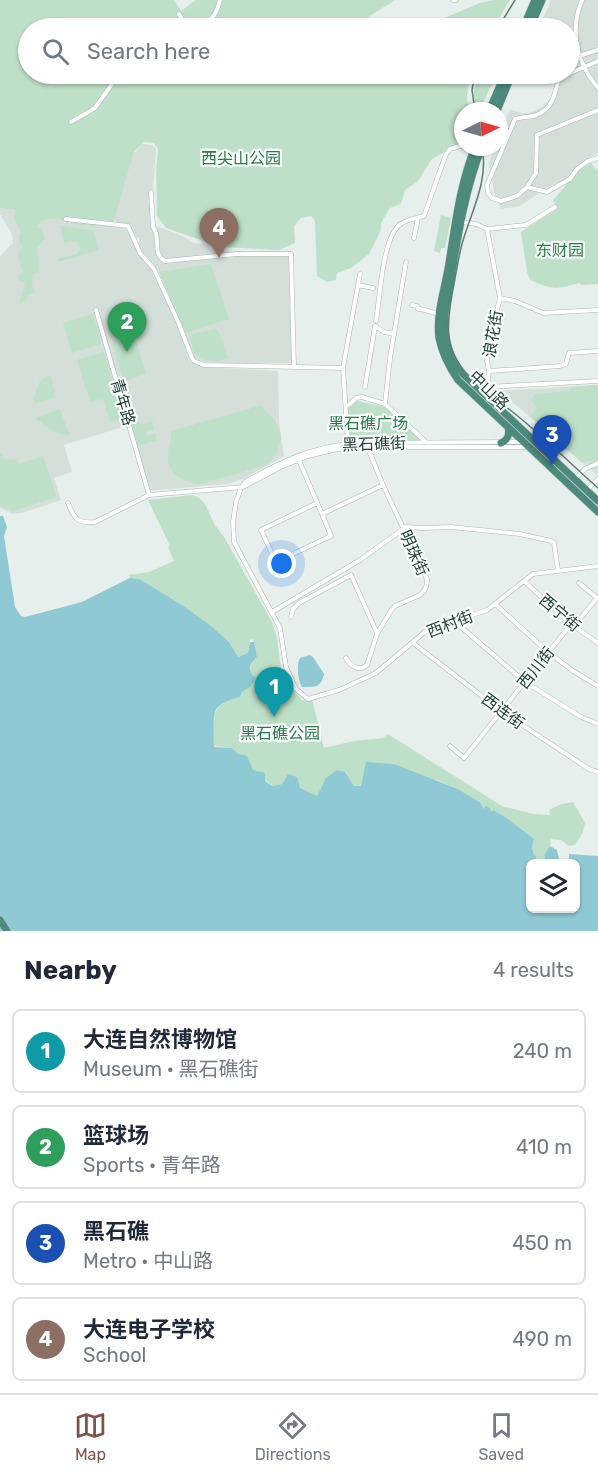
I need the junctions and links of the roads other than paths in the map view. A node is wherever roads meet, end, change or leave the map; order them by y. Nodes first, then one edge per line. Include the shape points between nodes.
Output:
1 (220, 0) edge
2 (535, 0) edge
3 (542, 0) edge
4 (582, 0) edge
5 (179, 14) dead end
6 (181, 18) edge
7 (211, 18) edge
8 (528, 18) edge
9 (534, 18) edge
10 (577, 18) edge
11 (598, 50) edge
12 (580, 55) edge
13 (580, 58) edge
14 (598, 61) edge
15 (584, 68) junction
16 (580, 69) edge
17 (112, 84) edge
18 (501, 84) edge
19 (508, 84) edge
20 (556, 84) edge
21 (598, 88) edge
22 (493, 102) edge
23 (501, 102) edge
24 (598, 110) edge
25 (71, 122) dead end
26 (454, 148) edge
27 (471, 156) edge
28 (479, 156) edge
29 (598, 158) edge
30 (526, 187) junction
31 (151, 192) dead end
32 (555, 207) dead end
33 (418, 217) junction
34 (66, 219) dead end
35 (462, 222) junction
36 (487, 229) junction
37 (414, 238) dead end
38 (406, 262) dead end
39 (360, 274) dead end
40 (358, 285) junction
41 (373, 288) dead end
42 (500, 298) junction
43 (411, 304) dead end
44 (96, 310) dead end
45 (598, 310) edge
46 (440, 314) junction
47 (376, 321) dead end
48 (394, 334) junction
49 (598, 351) edge
50 (294, 366) junction
51 (343, 368) junction
52 (489, 371) junction
53 (598, 381) edge
54 (365, 387) dead end
55 (484, 389) junction
56 (385, 404) junction
57 (346, 406) junction
58 (518, 426) junction
59 (508, 427) junction
60 (501, 442) junction
61 (523, 442) junction
62 (428, 443) junction
63 (367, 445) junction
64 (348, 446) junction
65 (509, 447) junction
66 (297, 458) junction
67 (558, 463) junction
68 (598, 464) edge
69 (574, 479) junction
70 (598, 479) edge
71 (383, 485) junction
72 (240, 488) junction
73 (586, 490) junction
74 (149, 495) junction
75 (598, 501) edge
76 (68, 503) dead end
77 (317, 503) junction
78 (598, 512) edge
79 (322, 514) junction
80 (403, 529) junction
81 (598, 566) edge
82 (558, 570) junction
83 (524, 581) junction
84 (579, 583) dead end
85 (597, 598) edge
86 (495, 604) junction
87 (272, 612) junction
88 (291, 618) dead end
89 (454, 621) junction
90 (572, 625) junction
91 (377, 634) junction
92 (413, 643) junction
93 (598, 643) edge
94 (548, 652) junction
95 (346, 658) dead end
96 (525, 682) junction
97 (598, 686) edge
98 (502, 711) junction
99 (598, 724) edge
100 (450, 746) dead end
101 (598, 772) edge
102 (0, 920) edge
103 (7, 931) edge

1 - 7 street
2 - 8 highway
3 - 9 highway
4 - 10 street
5 - 6 street
11 - 12 street
13 - 15 street
14 - 15 street
15 - 16 street
15 - 21 street
17 - 25 street via 94,108
18 - 22 highway
19 - 23 highway
20 - 30 street via 549,106 534,116 515,119 487,185 492,198 501,201 517,196
24 - 30 street via 537,135 536,173
26 - 33 street via 446,154 424,216
27 - 46 highway, 中山路 via 459,202
28 - 35 highway, 中山路
29 - 30 street via 588,161 570,179 547,192
31 - 50 street via 157,252 165,261 291,254
32 - 36 street via 526,225
33 - 37 street
33 - 47 street via 400,224 392,234
34 - 50 street via 128,226 140,253 154,269 194,361 204,365
35 - 36 street
35 - 55 highway, 中山路 via 446,314 447,345 458,368
36 - 42 street, 浪花街
38 - 48 street
39 - 40 street
40 - 41 street
40 - 51 street
42 - 45 street via 543,312
42 - 52 street, 浪花街 via 488,346
43 - 46 street
44 - 74 street, 青年路
46 - 59 highway, 中山路 via 441,346 452,372
48 - 54 street via 375,326
48 - 56 street
49 - 52 street via 568,353 566,364 561,366
50 - 51 street
51 - 57 street
52 - 55 street, 浪花街
53 - 55 street
55 - 58 highway, 中山路
56 - 57 street via 362,397
56 - 62 street
57 - 64 street
58 - 61 street
58 - 67 highway, 中山路
59 - 60 highway via 507,437
59 - 61 highway, 中山路
60 - 61 street, 黑石礁街
60 - 62 street, 黑石礁街
61 - 65 street, 黑石礁街
61 - 65 street, 黑石礁街
61 - 67 highway
61 - 78 highway, 中山路
62 - 63 street, 黑石礁街
63 - 64 street, 黑石礁街
63 - 65 street, 黑石礁街
63 - 71 street, 明珠街
64 - 66 street, 黑石礁街 via 323,447
66 - 72 street, 黑石礁街
66 - 77 street
67 - 69 highway, 中山路
68 - 69 street
69 - 73 highway, 中山路
70 - 73 street
71 - 79 street
71 - 80 street, 明珠街
72 - 74 street
72 - 87 street via 233,522 234,542
73 - 75 highway, 中山路
74 - 76 street via 86,523 73,515
77 - 79 street
77 - 79 street via 261,530 276,562 331,536
80 - 82 street via 451,527 551,541
80 - 87 street via 360,560
80 - 91 street, 明珠街 via 427,584 420,595 392,609
81 - 82 street, 西村街
82 - 83 street, 西村街 via 536,573
83 - 86 street, 西村街
83 - 90 street, 西宁街
84 - 85 street
85 - 90 street, 西川街
86 - 89 street, 西村街
86 - 94 street
87 - 92 street, 西村街 via 280,628 286,667 296,689 308,699 376,673
88 - 91 street via 299,603 351,575
89 - 92 street, 西村街 via 426,631
89 - 96 street
90 - 93 street, 西宁街
90 - 94 street, 西川街
91 - 95 street, 明珠街 via 367,665 353,667
92 - 98 street, 西连街
94 - 96 street, 西川街
94 - 97 street
96 - 98 street, 西川街
96 - 99 street
98 - 100 street, 西川街 via 464,758
98 - 101 street, 西连街
102 - 103 highway

